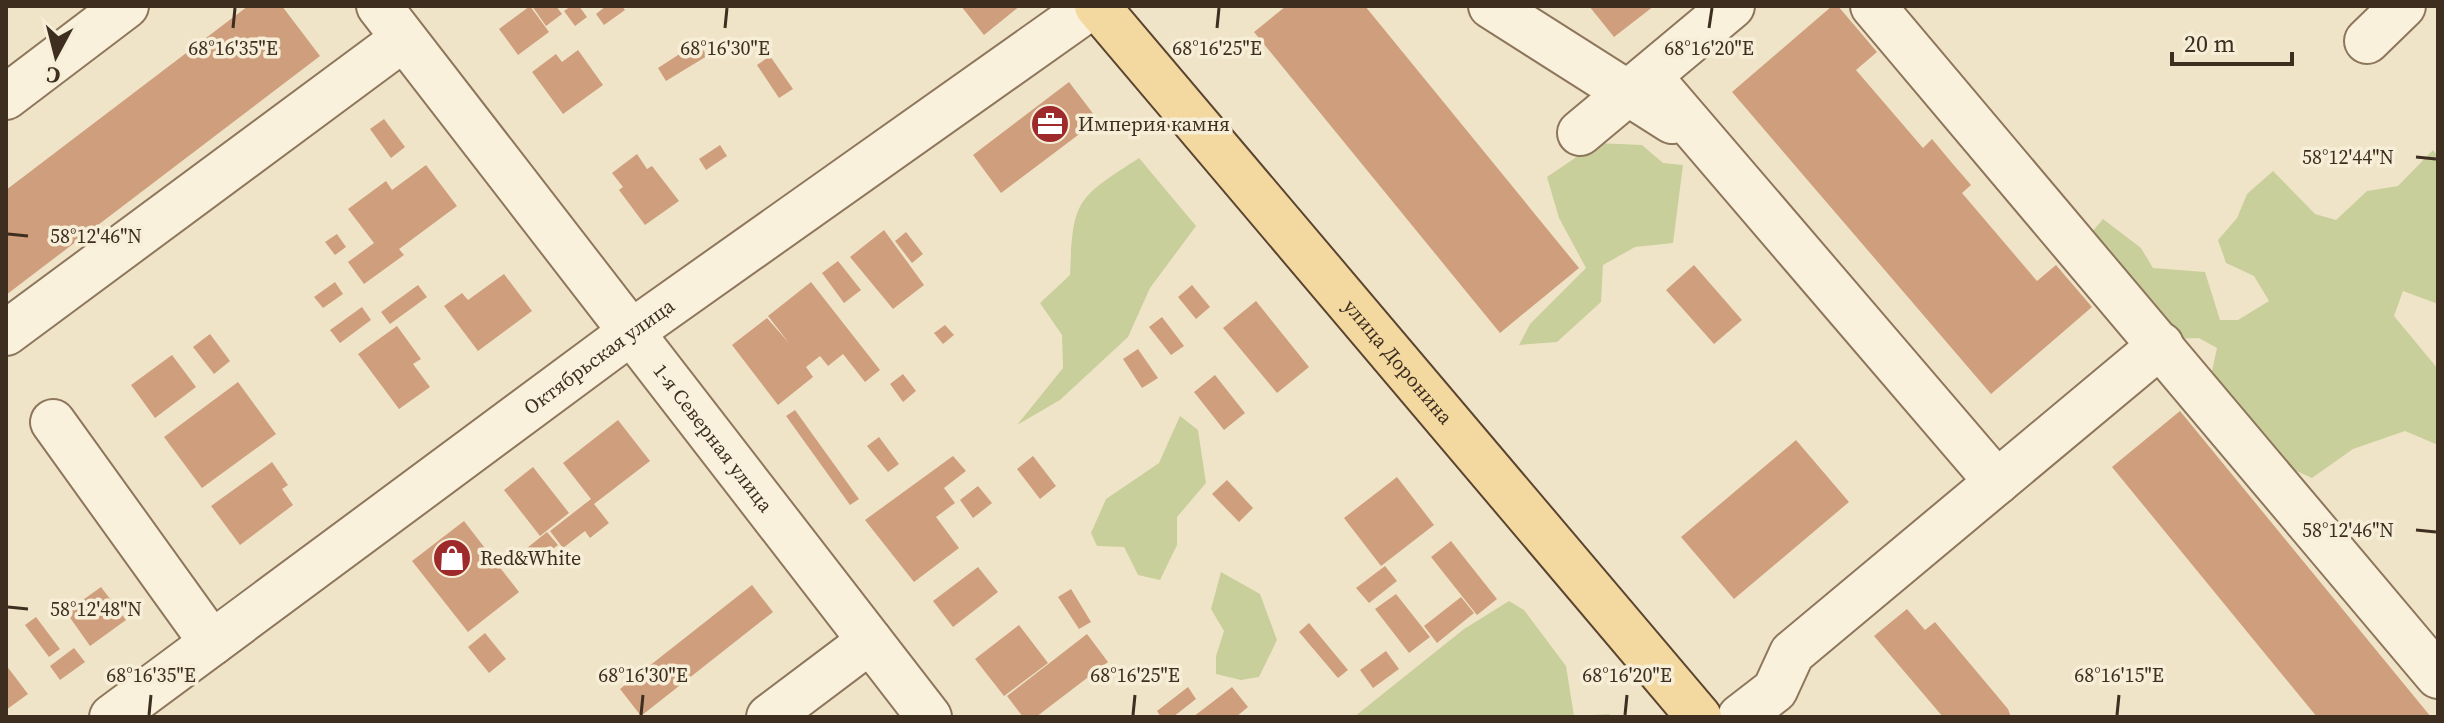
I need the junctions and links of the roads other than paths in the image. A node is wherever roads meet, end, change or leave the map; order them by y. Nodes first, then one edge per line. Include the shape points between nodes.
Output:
1 (126, 6) edge
2 (1094, 6) edge
3 (1491, 6) edge
4 (1732, 6) edge
5 (1873, 6) edge
6 (2403, 6) edge
7 (391, 22) edge
8 (2367, 41) dead end
9 (1638, 84) junction
10 (6, 97) edge
11 (1580, 133) dead end
12 (6, 333) edge
13 (630, 333) junction
14 (2161, 345) junction
15 (53, 422) dead end
16 (1997, 482) junction
17 (870, 641) junction
18 (212, 643) junction
19 (2438, 676) edge
20 (112, 717) edge
21 (769, 717) edge
22 (929, 717) edge
23 (1699, 717) edge
24 (1740, 717) edge

1 - 10 street
2 - 13 street, Октябрьская улица
2 - 23 main road, улица Доронина
3 - 9 street
4 - 9 street
5 - 14 street
6 - 8 street
7 - 12 street
7 - 13 street, 1-я Северная улица
9 - 11 street
9 - 16 street via 1705,141
13 - 17 street, 1-я Северная улица
13 - 18 street, Октябрьская улица
14 - 16 street
14 - 19 street
15 - 18 street
16 - 24 street via 1792,653 1775,690
17 - 21 street
17 - 22 street, 1-я Северная улица
18 - 20 street, Октябрьская улица

